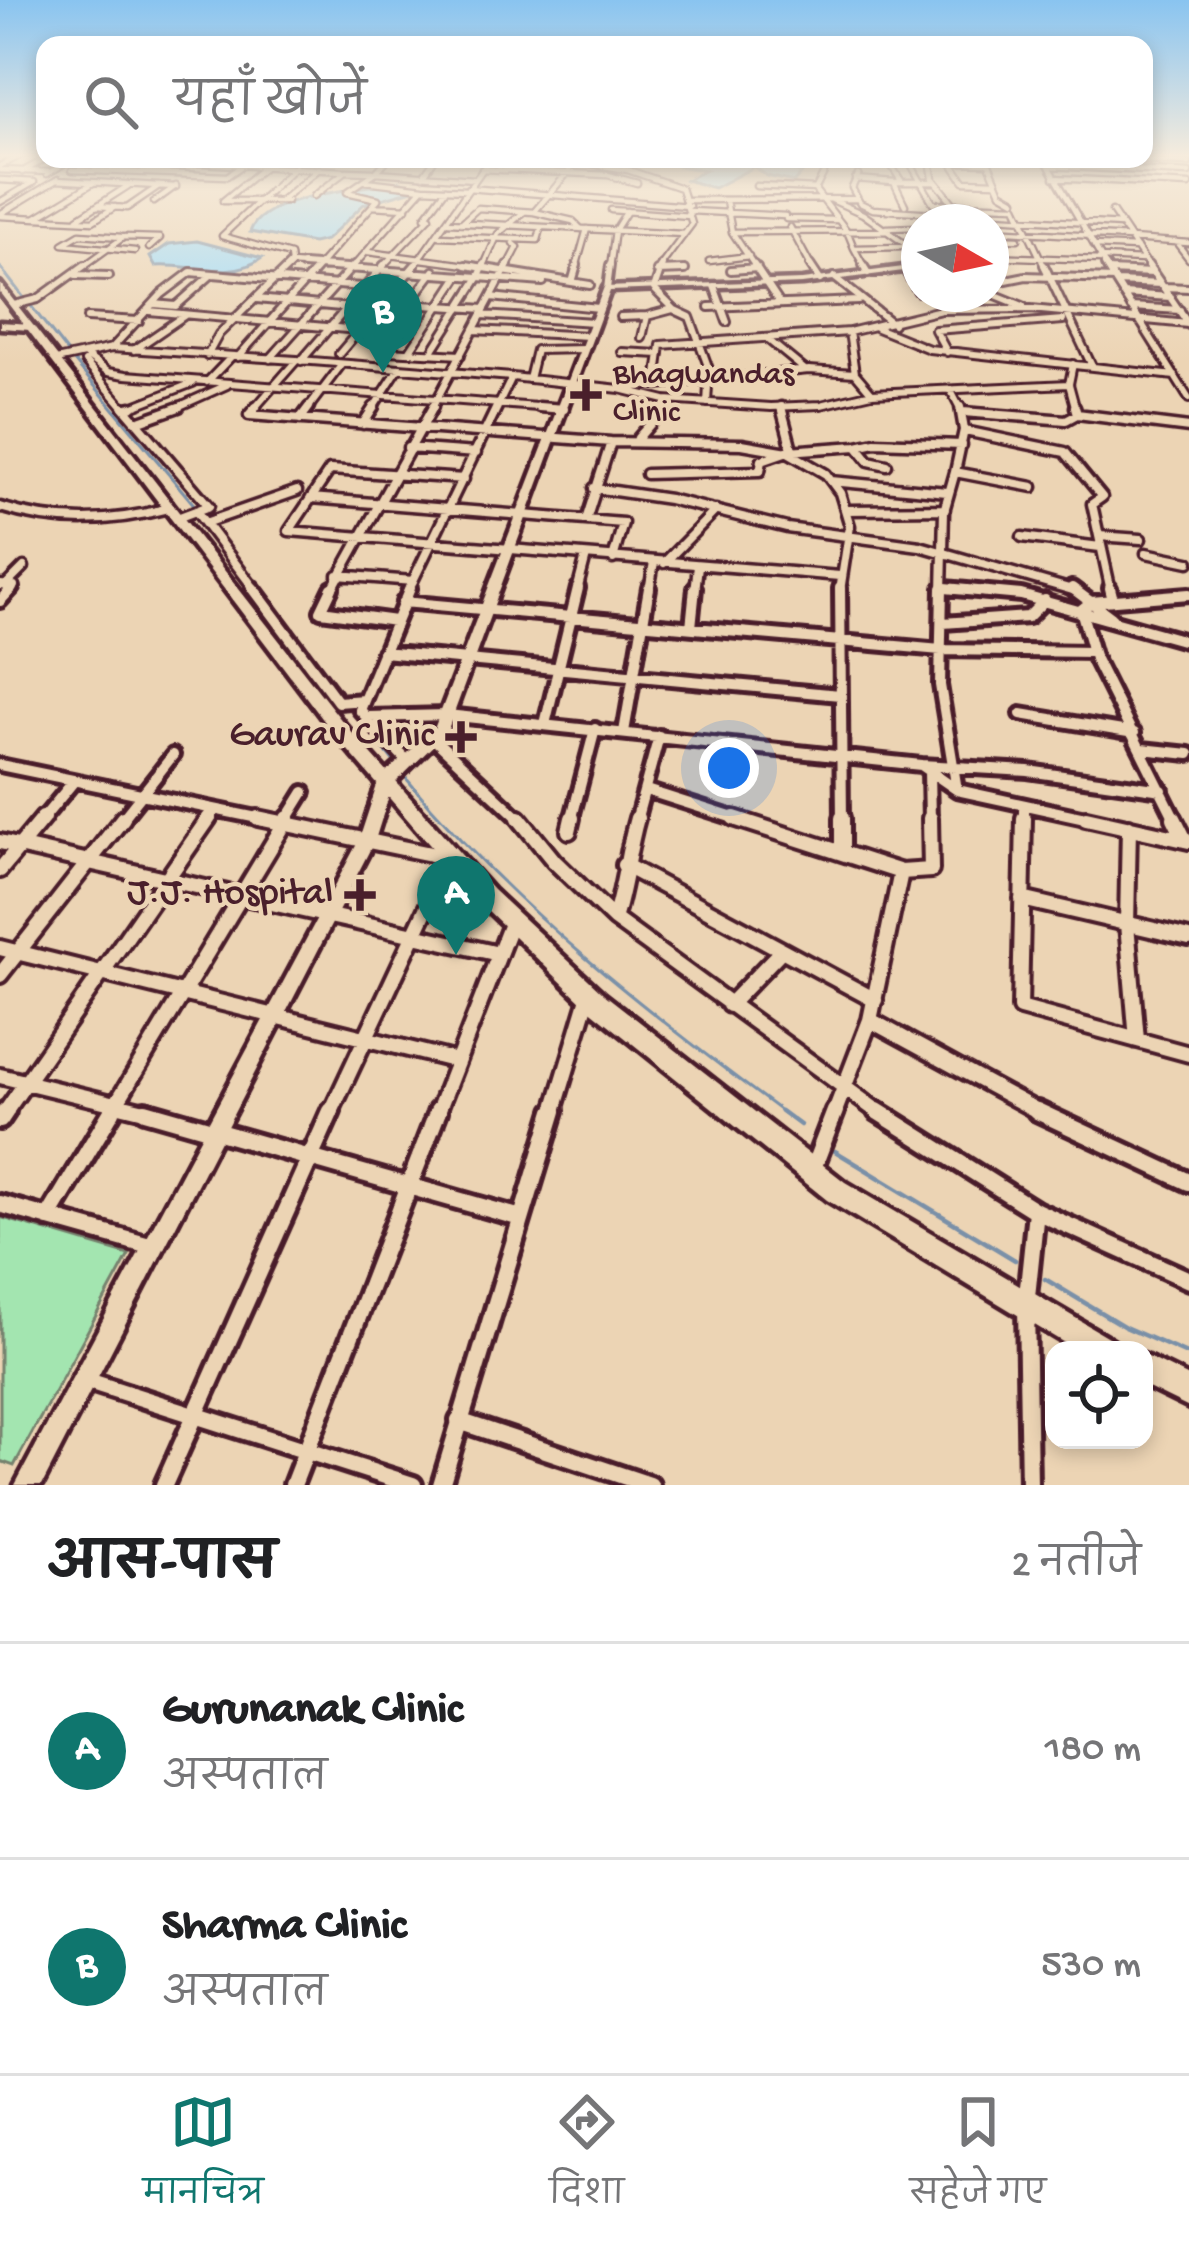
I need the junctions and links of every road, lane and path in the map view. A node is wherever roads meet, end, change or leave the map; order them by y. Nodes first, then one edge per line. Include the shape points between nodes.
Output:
1 (236, 223) edge
2 (357, 223) edge
3 (393, 223) edge
4 (422, 223) edge
5 (447, 223) edge
6 (466, 223) edge
7 (510, 223) edge
8 (576, 223) edge
9 (619, 223) edge
10 (690, 223) edge
11 (730, 223) edge
12 (788, 223) edge
13 (841, 223) edge
14 (875, 223) edge
15 (1025, 223) edge
16 (1080, 223) edge
17 (1097, 223) edge
18 (1121, 225) joint
19 (507, 226) junction
20 (541, 229) junction
21 (584, 229) junction
22 (615, 230) junction
23 (887, 230) junction
24 (901, 230) edge
25 (792, 231) junction
26 (847, 231) junction
27 (732, 232) junction
28 (684, 234) junction
29 (1009, 235) edge
30 (439, 236) junction
31 (1031, 236) junction
32 (124, 237) junction
33 (495, 239) junction
34 (1130, 239) junction
35 (513, 240) junction
36 (901, 241) edge
37 (1091, 242) junction
38 (1176, 242) junction
39 (1189, 243) edge
40 (901, 246) edge
41 (149, 248) dead end
42 (854, 248) junction
43 (1137, 248) junction
44 (107, 250) junction
45 (135, 251) dead end
46 (368, 252) junction
47 (395, 254) junction
48 (422, 256) junction
49 (749, 256) junction
50 (1009, 256) edge
51 (1188, 256) edge
52 (1040, 257) junction
53 (1102, 259) junction
54 (442, 260) junction
55 (1144, 260) junction
56 (710, 261) dead end
57 (291, 264) junction
58 (321, 266) junction
59 (352, 268) junction
60 (481, 268) junction
61 (757, 268) junction
62 (901, 269) edge
63 (379, 270) junction
64 (685, 270) dead end
65 (730, 270) dead end
66 (657, 271) junction
67 (1109, 271) junction
68 (405, 272) junction
69 (506, 272) junction
70 (868, 273) junction
71 (1153, 273) junction
72 (73, 274) junction
73 (212, 274) junction
74 (432, 274) junction
75 (109, 276) dead end
76 (459, 276) junction
77 (1050, 276) junction
78 (479, 277) junction
79 (573, 279) junction
80 (827, 279) junction
81 (275, 280) junction
82 (500, 280) junction
83 (1009, 281) edge
84 (1115, 281) junction
85 (306, 283) junction
86 (552, 283) junction
87 (767, 283) junction
88 (337, 285) junction
89 (590, 285) junction
90 (1162, 285) junction
91 (0, 286) edge
92 (714, 286) junction
93 (362, 287) junction
94 (606, 287) junction
95 (1189, 288) edge
96 (654, 289) junction
97 (391, 290) junction
98 (418, 292) junction
99 (1123, 295) junction
100 (490, 297) junction
101 (1171, 297) junction
102 (256, 299) junction
103 (1009, 300) edge
104 (858, 301) junction
105 (289, 302) junction
106 (545, 303) junction
107 (319, 304) junction
108 (780, 304) junction
109 (14, 305) junction
110 (438, 305) junction
111 (459, 306) junction
112 (724, 306) junction
113 (346, 307) junction
114 (709, 307) dead end
115 (1131, 307) junction
116 (152, 308) junction
117 (599, 308) junction
118 (674, 309) junction
119 (1009, 309) edge
120 (1031, 309) junction
121 (374, 310) junction
122 (1180, 310) junction
123 (484, 312) junction
124 (935, 312) edge
125 (403, 313) dead end
126 (185, 315) junction
127 (646, 316) junction
128 (620, 317) dead end
129 (1068, 317) junction
130 (87, 318) dead end
131 (916, 318) junction
132 (234, 320) junction
133 (139, 321) junction
134 (1139, 321) junction
135 (271, 322) junction
136 (594, 322) junction
137 (728, 322) dead end
138 (1188, 322) edge
139 (0, 325) edge
140 (300, 325) junction
141 (893, 325) junction
142 (31, 327) junction
143 (330, 328) junction
144 (877, 328) junction
145 (356, 330) junction
146 (474, 330) junction
147 (928, 330) dead end
148 (849, 332) junction
149 (402, 334) dead end
150 (590, 336) junction
151 (642, 338) dead end
152 (766, 338) junction
153 (698, 342) junction
154 (112, 348) junction
155 (134, 350) junction
156 (388, 350) dead end
157 (585, 350) junction
158 (409, 352) junction
159 (622, 352) dead end
160 (947, 352) junction
161 (431, 353) junction
162 (660, 354) junction
163 (82, 355) junction
164 (461, 355) junction
165 (207, 356) junction
166 (234, 357) junction
167 (270, 359) junction
168 (341, 359) junction
169 (56, 360) junction
170 (298, 361) junction
171 (1073, 364) junction
172 (1092, 366) junction
173 (399, 368) junction
174 (805, 370) junction
175 (453, 372) junction
176 (855, 373) junction
177 (1175, 376) junction
178 (512, 377) junction
179 (529, 379) junction
180 (710, 379) junction
181 (195, 381) junction
182 (207, 382) junction
183 (230, 383) junction
184 (656, 383) junction
185 (574, 384) junction
186 (1070, 384) junction
187 (273, 387) junction
188 (620, 389) junction
189 (1186, 389) edge
190 (321, 391) junction
191 (951, 391) junction
192 (872, 393) junction
193 (380, 396) junction
194 (1189, 399) edge
195 (436, 400) junction
196 (670, 400) junction
197 (499, 404) junction
198 (707, 404) junction
199 (782, 407) junction
200 (126, 409) junction
201 (564, 409) junction
202 (963, 412) junction
203 (1077, 414) junction
204 (300, 419) junction
205 (136, 422) junction
206 (363, 424) junction
207 (419, 428) junction
208 (1189, 428) edge
209 (965, 431) junction
210 (485, 433) junction
211 (638, 438) junction
212 (553, 439) junction
213 (610, 442) junction
214 (856, 446) junction
215 (962, 446) junction
216 (408, 448) junction
217 (788, 451) junction
218 (476, 453) junction
219 (887, 465) dead end
220 (955, 472) junction
221 (392, 474) junction
222 (646, 474) dead end
223 (464, 479) junction
224 (830, 482) junction
225 (1033, 487) dead end
226 (594, 488) junction
227 (298, 491) dead end
228 (947, 492) junction
229 (311, 498) junction
230 (376, 503) junction
231 (0, 507) edge
232 (945, 509) junction
233 (716, 510) junction
234 (847, 510) junction
235 (449, 511) junction
236 (180, 512) junction
237 (523, 516) junction
238 (586, 520) junction
239 (205, 523) junction
240 (851, 534) junction
241 (356, 537) junction
242 (1022, 537) dead end
243 (1141, 539) dead end
244 (1100, 541) junction
245 (432, 544) junction
246 (510, 549) junction
247 (946, 554) junction
248 (1146, 554) dead end
249 (586, 556) junction
250 (613, 559) junction
251 (1189, 562) edge
252 (659, 563) junction
253 (698, 566) junction
254 (24, 567) dead end
255 (338, 575) junction
256 (840, 576) junction
257 (413, 581) junction
258 (3, 585) edge
259 (944, 588) junction
260 (1189, 595) edge
261 (1045, 600) junction
262 (1113, 600) junction
263 (0, 601) edge
264 (403, 602) junction
265 (1086, 606) junction
266 (487, 610) junction
267 (573, 617) junction
268 (395, 621) junction
269 (643, 623) junction
270 (943, 623) junction
271 (691, 627) junction
272 (839, 640) junction
273 (1189, 642) edge
274 (940, 650) junction
275 (383, 652) junction
276 (1093, 652) junction
277 (468, 660) junction
278 (559, 668) junction
279 (634, 675) junction
280 (840, 695) junction
281 (364, 700) junction
282 (1021, 714) dead end
283 (446, 715) junction
284 (368, 718) junction
285 (545, 724) junction
286 (595, 729) junction
287 (624, 732) junction
288 (1134, 733) junction
289 (659, 736) junction
290 (434, 739) junction
291 (1142, 748) junction
292 (173, 754) dead end
293 (1189, 754) edge
294 (842, 756) junction
295 (408, 762) junction
296 (953, 766) junction
297 (925, 768) junction
298 (3, 770) edge
299 (74, 781) junction
300 (385, 783) junction
301 (646, 790) junction
302 (957, 790) junction
303 (1162, 790) junction
304 (304, 792) dead end
305 (142, 795) junction
306 (1024, 805) junction
307 (215, 810) junction
308 (284, 824) junction
309 (1129, 827) junction
310 (569, 831) dead end
311 (367, 840) junction
312 (1187, 840) edge
313 (0, 842) edge
314 (20, 847) junction
315 (842, 851) junction
316 (450, 858) junction
317 (88, 863) junction
318 (624, 865) junction
319 (0, 870) edge
320 (902, 872) junction
321 (166, 880) junction
322 (241, 896) junction
323 (1022, 899) junction
324 (326, 917) junction
325 (614, 919) junction
326 (512, 921) junction
327 (1127, 924) junction
328 (412, 935) junction
329 (1189, 938) edge
330 (0, 948) edge
331 (782, 950) junction
332 (19, 952) junction
333 (499, 954) junction
334 (101, 972) junction
335 (0, 975) edge
336 (182, 994) junction
337 (589, 994) junction
338 (875, 1000) junction
339 (729, 1004) junction
340 (274, 1017) junction
341 (871, 1020) junction
342 (364, 1037) junction
343 (1137, 1040) junction
344 (1189, 1054) edge
345 (457, 1061) junction
346 (0, 1076) edge
347 (25, 1084) junction
348 (843, 1090) junction
349 (114, 1105) junction
350 (0, 1120) edge
351 (215, 1128) junction
352 (308, 1161) junction
353 (812, 1171) junction
354 (1189, 1182) edge
355 (407, 1190) junction
356 (0, 1204) edge
357 (1036, 1211) junction
358 (48, 1218) junction
359 (521, 1218) junction
360 (153, 1247) junction
361 (1189, 1280) edge
362 (1026, 1306) junction
363 (1087, 1341) edge
364 (1153, 1375) edge
365 (83, 1380) junction
366 (1189, 1393) edge
367 (196, 1413) junction
368 (459, 1421) junction
369 (305, 1452) junction
370 (28, 1485) edge
371 (164, 1485) edge
372 (293, 1485) edge
373 (413, 1485) edge
374 (442, 1485) edge
375 (650, 1485) edge
376 (1029, 1485) edge

1 - 57 street via 222,236 290,255
2 - 58 street
3 - 46 street
4 - 47 street
5 - 30 street
6 - 19 street
7 - 19 street
8 - 21 street
9 - 22 street
10 - 28 street
11 - 27 street
12 - 25 street
13 - 26 street
14 - 23 street
15 - 31 street
16 - 37 street
17 - 18 street
18 - 34 street
19 - 20 street
19 - 33 street
20 - 21 street
20 - 35 street via 538,240
21 - 22 street
21 - 79 street
22 - 28 street
22 - 94 street
23 - 24 street
23 - 26 street
23 - 36 street
25 - 26 street
25 - 27 street
25 - 80 street
26 - 42 street
27 - 49 street
28 - 66 street
29 - 31 street
30 - 33 street
30 - 48 street
31 - 37 street
31 - 52 street
32 - 41 street via 160,238
32 - 44 street
32 - 44 street via 80,234 64,244
33 - 35 street
33 - 60 street
34 - 37 street
34 - 38 street
34 - 43 street
35 - 69 street via 518,247
37 - 43 street
37 - 53 street
38 - 39 street
38 - 51 street
40 - 42 street
42 - 70 street
43 - 55 street
44 - 45 street
44 - 72 street
46 - 47 street
46 - 59 street
47 - 48 street
47 - 63 street
48 - 54 street
48 - 68 street
49 - 56 street
49 - 61 street
50 - 52 street
52 - 53 street
52 - 77 street
53 - 55 street
53 - 67 street
54 - 60 street
54 - 74 street
55 - 71 street
57 - 58 street
57 - 81 street
58 - 59 street
58 - 85 street
59 - 63 street
59 - 88 street
60 - 69 street
60 - 78 street
61 - 65 street
61 - 87 street
62 - 70 street
63 - 68 street
63 - 93 street
64 - 66 street
66 - 96 street
67 - 71 street
67 - 84 street
68 - 74 street
68 - 97 street
69 - 79 street
69 - 82 street
70 - 80 street
71 - 90 street
72 - 75 street
72 - 109 street
73 - 81 street
73 - 116 street via 176,306
73 - 116 street via 191,272
74 - 76 street
74 - 98 street
76 - 78 street
76 - 110 street
77 - 83 street
77 - 84 street
77 - 129 street
78 - 82 street
78 - 111 street
79 - 89 street
80 - 87 street
80 - 104 street
81 - 85 street
81 - 102 street
82 - 86 street
82 - 100 street
84 - 90 street
84 - 99 street
85 - 88 street
85 - 105 street
86 - 89 street
86 - 106 street
87 - 92 street
87 - 108 street
88 - 93 street
88 - 107 street
89 - 94 street
90 - 95 street
90 - 101 street
91 - 109 highway
92 - 96 street
92 - 112 street
93 - 97 street
93 - 113 street
94 - 96 street
94 - 117 street
96 - 118 street
97 - 98 street
97 - 121 street
98 - 110 street via 410,304
99 - 101 street
99 - 115 street
100 - 106 street
100 - 123 street
101 - 122 street
102 - 105 street
102 - 132 street
103 - 120 street
104 - 108 street
104 - 141 street
105 - 107 street
105 - 135 street
106 - 117 street
107 - 113 street
107 - 140 street
108 - 112 street
109 - 142 highway
110 - 111 street
110 - 158 street
111 - 123 street
111 - 161 street
112 - 114 street
112 - 137 street
113 - 121 street
113 - 143 street
115 - 122 street
115 - 134 street
116 - 126 street
116 - 133 street
117 - 136 street
118 - 127 street
118 - 153 street via 690,317
119 - 120 street
120 - 129 street
121 - 125 street
121 - 145 street
122 - 138 street
123 - 136 street
123 - 146 street
124 - 131 street
126 - 132 street
126 - 155 street
127 - 128 street
127 - 151 street
129 - 134 street
129 - 160 street via 935,330
129 - 172 street
130 - 133 street
131 - 141 street
131 - 147 street
132 - 135 street
132 - 165 street
133 - 154 street
134 - 138 street
134 - 177 street
135 - 140 street
135 - 166 street
136 - 150 street
139 - 142 street
140 - 143 street
140 - 167 street
141 - 144 street
142 - 169 highway
143 - 145 street
143 - 170 street
144 - 148 street
144 - 160 street
145 - 149 street
145 - 168 street
146 - 150 street
146 - 164 street
148 - 152 street
148 - 176 street
150 - 157 street
152 - 153 street
152 - 174 street
153 - 162 street via 661,345
153 - 180 street
154 - 155 street
154 - 163 street
155 - 165 street
156 - 158 street
157 - 179 street via 536,350
157 - 185 street
158 - 161 street
159 - 162 street
160 - 171 street
161 - 164 street
162 - 184 street
163 - 169 street
163 - 181 street via 108,372
163 - 200 street
164 - 175 street
165 - 166 street
166 - 167 street
166 - 182 street
167 - 170 street
168 - 170 street
168 - 173 street
168 - 190 street
169 - 236 highway
170 - 187 street
171 - 172 street
171 - 186 street
172 - 177 street
173 - 175 street
173 - 193 street
174 - 176 street
174 - 180 street
175 - 178 street
175 - 195 street
176 - 192 street
177 - 189 street
178 - 179 street
178 - 197 street
179 - 185 street
180 - 184 street
180 - 198 street
181 - 182 street
181 - 200 street
182 - 183 street
183 - 187 street
183 - 205 street
184 - 188 street
185 - 188 street
185 - 201 street
186 - 191 street
186 - 203 street
187 - 190 street
187 - 204 street via 249,415
188 - 196 street
189 - 194 street
190 - 193 street
190 - 204 street
191 - 192 street
191 - 202 street
192 - 199 street
193 - 195 street
193 - 206 street
195 - 197 street
195 - 207 street
196 - 198 street
196 - 211 street
197 - 201 street
197 - 210 street
198 - 199 street
199 - 217 street
200 - 205 street
201 - 212 street
202 - 203 street via 1042,420
202 - 209 street
203 - 208 street
204 - 206 street
205 - 236 street via 209,506
206 - 207 street
207 - 210 street
207 - 216 street
209 - 215 street
209 - 244 street via 1065,452 1099,489 1102,497 1092,504
210 - 212 street
210 - 218 street
211 - 213 street
211 - 217 street
212 - 213 street
212 - 237 street
213 - 226 street
214 - 215 street
214 - 217 street
214 - 219 street
215 - 220 street
216 - 218 street
216 - 221 street
217 - 222 street via 762,460 760,471
217 - 224 street
218 - 223 street
220 - 225 street
220 - 228 street
221 - 223 street
221 - 229 street via 330,470
221 - 230 street
223 - 235 street
224 - 228 street
224 - 234 street
226 - 233 street
226 - 238 street
227 - 239 street
228 - 232 street
229 - 230 street
229 - 241 street via 289,531
230 - 235 street
230 - 241 street
231 - 236 street via 55,521
232 - 234 street
232 - 247 street
233 - 240 street
233 - 252 street
234 - 240 street
235 - 237 street
235 - 245 street
236 - 239 street
236 - 300 highway
237 - 238 street
237 - 246 street
238 - 250 street via 623,523
239 - 281 street via 338,702
240 - 247 street
240 - 256 street
241 - 245 street
241 - 255 street
242 - 244 street
243 - 244 street
244 - 262 street
245 - 246 street
245 - 257 street
246 - 249 street
246 - 266 street
247 - 259 street
247 - 265 street via 1071,587
248 - 251 street
249 - 250 street
249 - 267 street
250 - 252 street
252 - 253 street
252 - 269 street
253 - 256 street
253 - 271 street
254 - 258 street
255 - 257 street
255 - 268 street via 322,611
256 - 272 street
257 - 264 street
258 - 263 street via 14,586
259 - 261 street
259 - 270 street
260 - 262 street
261 - 265 street
261 - 270 street via 1028,617
262 - 265 street
264 - 266 street
264 - 268 street
265 - 273 street
265 - 276 street
266 - 267 street
266 - 277 street
267 - 269 street
267 - 278 street
268 - 275 street
269 - 271 street
269 - 279 street
270 - 274 street
271 - 272 street
272 - 274 street
272 - 280 street
274 - 276 street
274 - 296 street
275 - 277 street
275 - 281 street
276 - 288 street
277 - 278 street
277 - 283 street
278 - 279 street
278 - 285 street
279 - 280 street
279 - 287 street
280 - 294 street
281 - 284 street via 360,710
282 - 288 street
283 - 284 street
283 - 285 street
283 - 290 street
284 - 295 street
285 - 286 street
286 - 287 street
286 - 310 street
287 - 289 street
288 - 291 street
289 - 294 street
289 - 301 street
290 - 295 street
290 - 325 street via 507,803
291 - 293 street
291 - 303 street
292 - 305 street
294 - 297 street
294 - 315 street
295 - 300 street
296 - 297 street
296 - 302 street
296 - 303 street
297 - 302 street
297 - 320 street via 931,870
298 - 299 street
299 - 305 street
299 - 314 street
300 - 311 street
300 - 316 highway
301 - 315 street
301 - 318 street
302 - 306 street
303 - 312 street
304 - 308 street
305 - 307 street
305 - 317 street
306 - 309 street
306 - 323 street
307 - 308 street
307 - 321 street
308 - 311 street
308 - 322 street
309 - 312 street
309 - 327 street
311 - 316 street
311 - 324 street
313 - 314 street
314 - 317 street
314 - 319 street
315 - 320 street
316 - 326 highway
316 - 328 street
317 - 321 street
317 - 332 street
318 - 325 street
318 - 331 street
320 - 338 street
321 - 322 street
321 - 334 street
322 - 324 street
322 - 336 street
323 - 327 street
323 - 343 street via 1019,1008
324 - 328 street
324 - 340 street
325 - 339 street
326 - 333 street
326 - 337 highway
327 - 329 street
327 - 343 street
328 - 333 street
328 - 342 street
330 - 332 street
331 - 338 street
331 - 339 street
332 - 334 street
332 - 335 street
333 - 345 street
334 - 336 street
334 - 347 street
336 - 340 street
336 - 349 street
337 - 353 highway
337 - 359 street
338 - 341 street
339 - 348 street
340 - 342 street
340 - 351 street
341 - 348 street
341 - 354 street
342 - 345 street
342 - 352 street
343 - 344 street
345 - 355 street
346 - 347 street
347 - 349 street
347 - 350 street
348 - 353 street
348 - 357 street
349 - 351 street
349 - 358 street
351 - 352 street
351 - 360 street
352 - 355 street
352 - 367 street
353 - 362 highway
355 - 359 street
355 - 369 street
356 - 358 street
357 - 361 street
357 - 362 street
358 - 360 street
359 - 368 street
360 - 365 street
362 - 363 highway
362 - 376 street
364 - 366 highway
365 - 367 street
365 - 370 street
367 - 369 street
367 - 371 street
368 - 374 street
368 - 375 street
369 - 372 street
369 - 373 street

